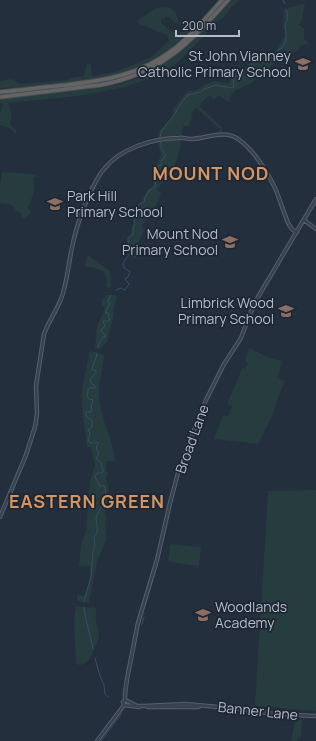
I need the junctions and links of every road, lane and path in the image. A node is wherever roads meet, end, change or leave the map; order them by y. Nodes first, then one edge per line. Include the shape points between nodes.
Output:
1 (222, 0) edge
2 (228, 0) edge
3 (0, 91) edge
4 (0, 97) edge
5 (316, 199) edge
6 (304, 220) junction
7 (316, 229) edge
8 (296, 232) junction
9 (0, 517) edge
10 (126, 701) junction
11 (125, 705) junction
12 (201, 706) junction
13 (316, 716) edge
14 (97, 741) edge

1 - 3 highway via 178,45 130,73 100,81
2 - 4 highway via 175,53 138,74 100,85
5 - 6 street, Broad Lane
6 - 7 street
6 - 8 street, Broad Lane
8 - 9 street via 288,224 266,171 253,153 233,136 224,134 192,139 161,139 117,156 105,167 76,227 65,288 43,337 36,386 35,427 27,454
8 - 10 street, Broad Lane via 258,297 241,338 224,364 206,400 178,473 155,569 138,623 126,687
10 - 11 street, Broad Lane via 123,702
10 - 12 street, Banner Lane via 137,706
11 - 12 street, Banner Lane
11 - 14 street
12 - 13 street, Banner Lane

